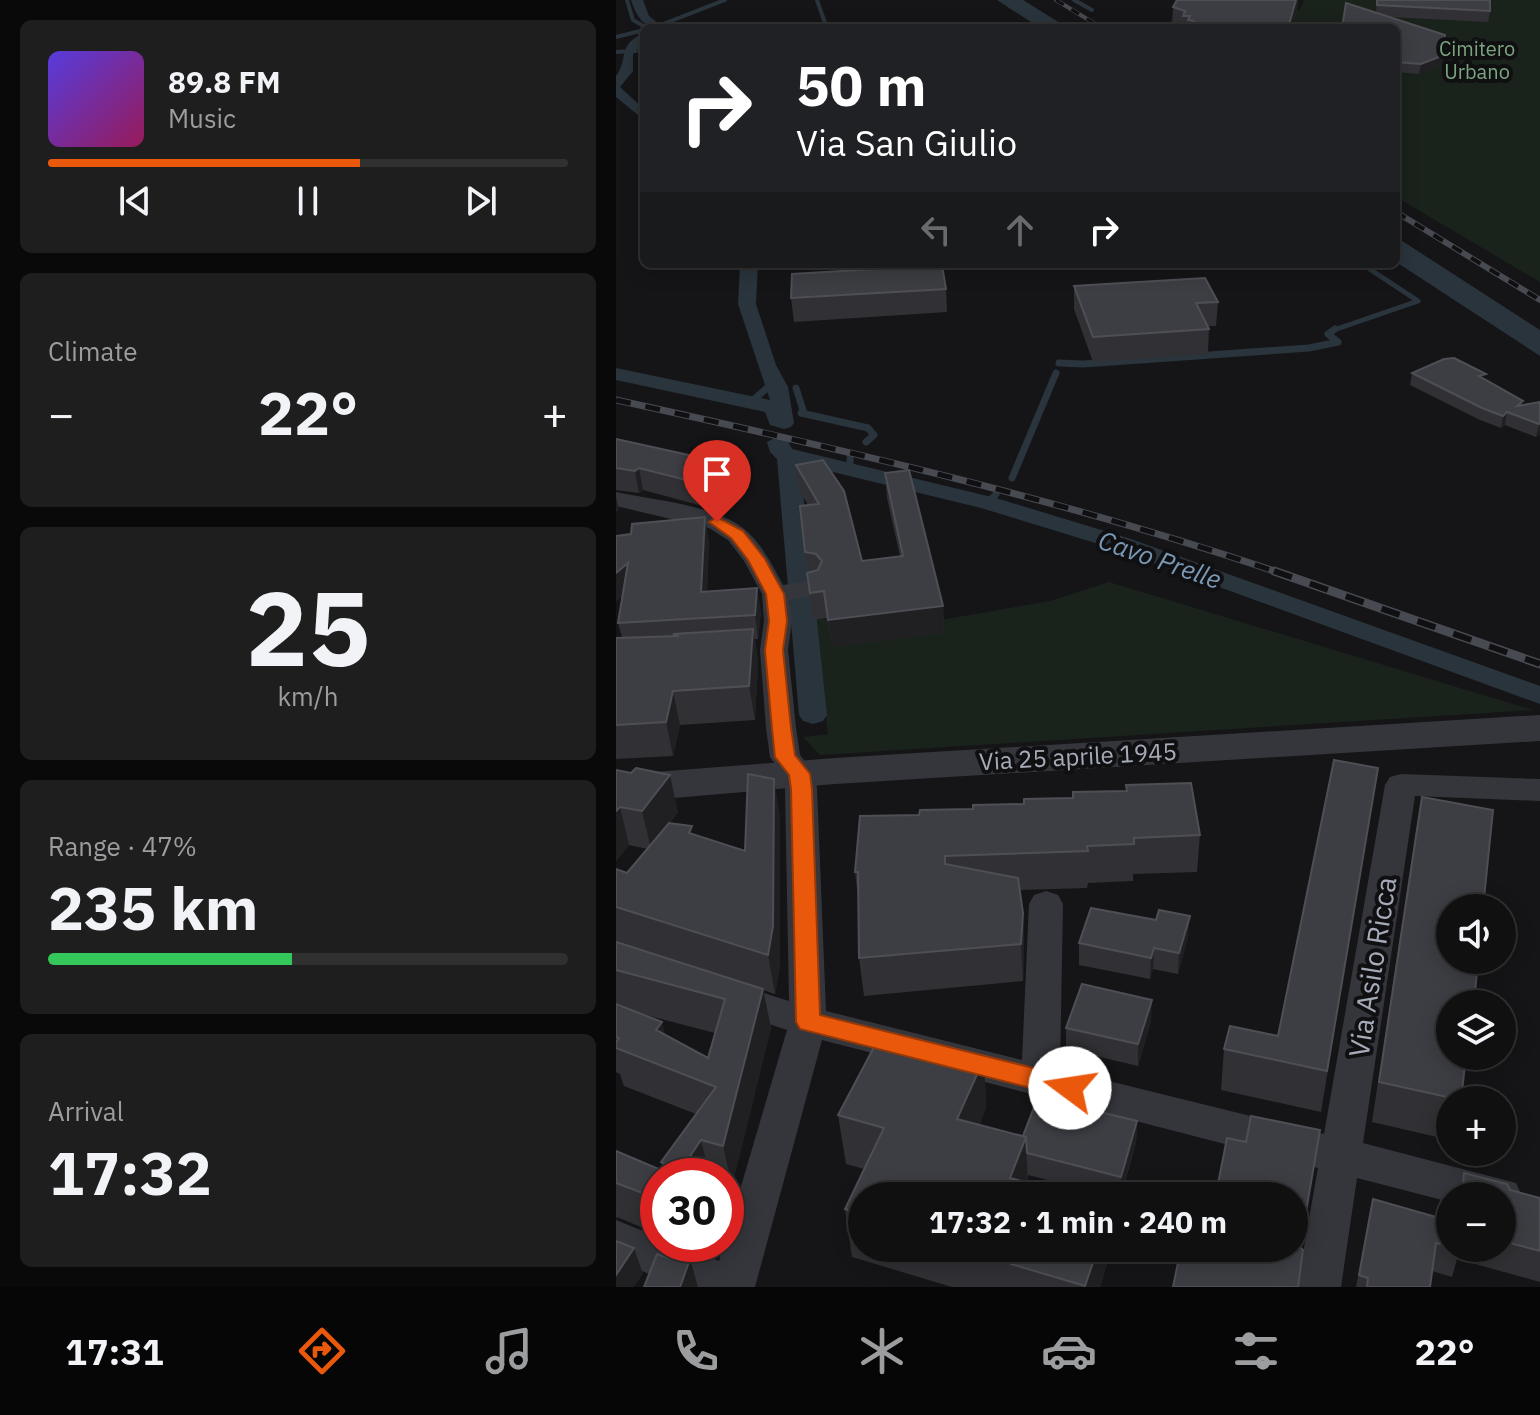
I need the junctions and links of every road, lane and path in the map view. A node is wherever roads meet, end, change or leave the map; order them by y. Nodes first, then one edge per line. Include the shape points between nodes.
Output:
1 (616, 499) edge
2 (774, 650) junction
3 (743, 652) edge
4 (1540, 728) edge
5 (817, 772) junction
6 (616, 789) edge
7 (1540, 790) edge
8 (1046, 904) dead end
9 (700, 987) edge
10 (808, 1022) junction
11 (1040, 1080) junction
12 (1341, 1156) junction
13 (1446, 1182) edge
14 (1516, 1200) edge
15 (1540, 1206) edge
16 (616, 1240) edge
17 (732, 1287) edge
18 (1319, 1287) edge

1 - 2 street via 717,522 737,535 793,592 778,621
2 - 3 street
2 - 5 street via 785,757
4 - 5 street, Via 25 aprile 1945
5 - 6 street, Via 25 aprile 1945
5 - 10 street
7 - 12 street, Via Asilo Ricca via 1401,785
8 - 11 street
9 - 10 street
10 - 11 street
10 - 17 street
11 - 12 street
12 - 13 street
12 - 18 street, Via Asilo Ricca
14 - 15 street
16 - 17 street

